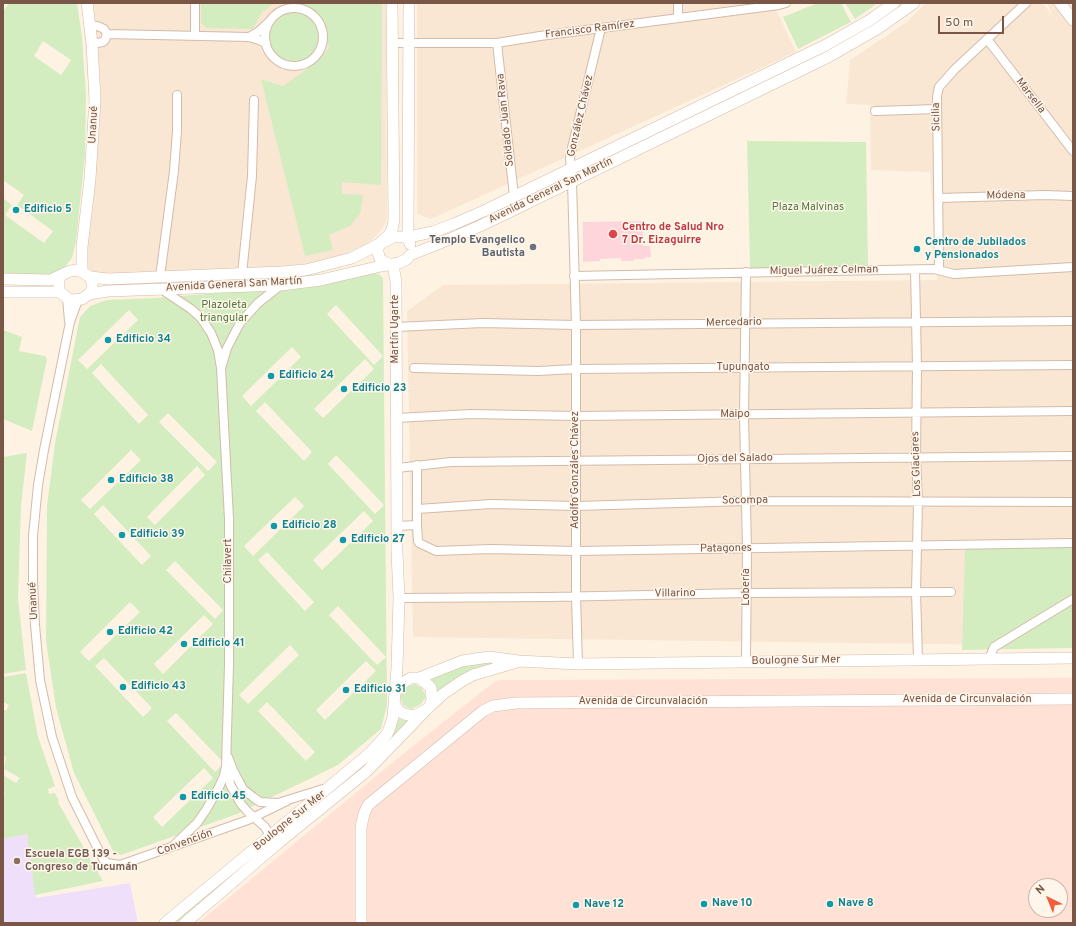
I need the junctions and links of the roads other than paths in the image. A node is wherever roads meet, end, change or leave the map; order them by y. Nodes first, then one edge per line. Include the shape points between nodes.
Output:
1 (87, 3) edge
2 (195, 3) edge
3 (290, 3) edge
4 (392, 3) edge
5 (409, 3) edge
6 (678, 3) edge
7 (786, 3) edge
8 (894, 3) edge
9 (914, 3) edge
10 (1026, 3) edge
11 (1065, 5) edge
12 (301, 6) edge
13 (283, 11) junction
14 (678, 18) junction
15 (1073, 20) edge
16 (270, 22) junction
17 (89, 24) junction
18 (601, 28) junction
19 (107, 34) junction
20 (195, 35) junction
21 (249, 37) junction
22 (988, 39) junction
23 (266, 43) junction
24 (392, 43) junction
25 (409, 43) junction
26 (497, 43) junction
27 (92, 44) junction
28 (177, 95) dead end
29 (254, 100) dead end
30 (937, 109) junction
31 (875, 111) dead end
32 (1073, 151) edge
33 (571, 168) junction
34 (572, 181) junction
35 (514, 196) junction
36 (1073, 196) edge
37 (938, 198) junction
38 (408, 237) junction
39 (381, 242) junction
40 (82, 247) junction
41 (410, 255) junction
42 (392, 264) junction
43 (1073, 267) edge
44 (939, 269) junction
45 (915, 270) junction
46 (746, 272) junction
47 (66, 273) junction
48 (86, 274) junction
49 (242, 274) junction
50 (574, 276) junction
51 (160, 277) junction
52 (3, 279) edge
53 (281, 285) junction
54 (161, 289) junction
55 (3, 292) edge
56 (89, 294) junction
57 (68, 297) junction
58 (1073, 321) edge
59 (915, 322) junction
60 (745, 323) junction
61 (576, 325) junction
62 (396, 327) junction
63 (1073, 365) edge
64 (917, 367) junction
65 (221, 368) junction
66 (414, 368) dead end
67 (745, 368) junction
68 (575, 369) junction
69 (1073, 412) edge
70 (916, 413) junction
71 (744, 415) junction
72 (576, 416) junction
73 (397, 418) junction
74 (1073, 456) edge
75 (916, 458) junction
76 (745, 459) junction
77 (576, 461) junction
78 (417, 465) junction
79 (397, 468) junction
80 (746, 500) junction
81 (918, 501) junction
82 (1073, 502) edge
83 (577, 506) junction
84 (418, 509) junction
85 (417, 525) junction
86 (397, 526) junction
87 (1073, 543) edge
88 (917, 546) junction
89 (747, 549) junction
90 (576, 551) junction
91 (916, 592) junction
92 (950, 592) dead end
93 (747, 593) junction
94 (576, 596) junction
95 (399, 598) junction
96 (1073, 599) edge
97 (1073, 658) edge
98 (918, 659) junction
99 (989, 659) junction
100 (519, 661) junction
101 (746, 662) junction
102 (578, 664) junction
103 (397, 668) junction
104 (418, 678) junction
105 (396, 691) junction
106 (1073, 700) edge
107 (395, 705) junction
108 (428, 708) junction
109 (227, 754) junction
110 (330, 788) junction
111 (287, 801) junction
112 (254, 817) junction
113 (270, 836) junction
114 (170, 848) junction
115 (114, 865) joint
116 (165, 923) edge
117 (185, 923) edge
118 (361, 923) edge

1 - 17 street, Unanué
2 - 20 street
3 - 13 street
4 - 24 street
5 - 25 street
6 - 14 street
7 - 14 street, Francisco Ramírez
8 - 33 street, Avenida General San Martín via 826,45
9 - 34 street, Avenida General San Martín via 851,45
10 - 22 street, Sicilia
11 - 15 street
12 - 13 street
12 - 23 street via 317,20 323,35 319,52 314,58 298,66 290,66 274,58
13 - 16 street
14 - 18 street, Francisco Ramírez
16 - 21 street
16 - 23 street via 266,32
17 - 19 street via 104,29
17 - 27 street, Unanué
18 - 26 street, Francisco Ramírez
18 - 33 street, González Chávez via 571,152
19 - 20 street
19 - 27 street via 103,42
20 - 21 street
21 - 23 street
22 - 30 street, Sicilia via 942,82 937,92
22 - 32 street, Marsella
24 - 25 street, Francisco Ramírez
24 - 39 street via 394,220 392,230
25 - 26 street, Francisco Ramírez
25 - 38 street
26 - 35 street, Soldado Juan Rava
27 - 40 street, Unanué via 94,128
28 - 51 street via 174,171
29 - 49 street via 252,176
30 - 31 street
30 - 37 street, Sicilia
33 - 34 street, González Chávez
33 - 35 street, Avenida General San Martín
34 - 41 street, Avenida General San Martín via 480,226
34 - 50 street, González Chávez
35 - 38 street, Avenida General San Martín via 454,224
36 - 37 street, Módena
37 - 44 street, Sicilia
38 - 39 street, Avenida General San Martín
38 - 41 street
39 - 42 street via 378,248 379,256 384,262
39 - 49 street, Avenida General San Martín via 352,258 306,270
40 - 47 street, Unanué
40 - 48 street, Unanué
41 - 42 street, Avenida General San Martín via 399,263
42 - 53 street, Avenida General San Martín via 321,280
42 - 62 street, Martín Ugarte via 396,282
43 - 44 street, Miguel Juárez Celman via 954,274
44 - 45 street, Miguel Juárez Celman
45 - 46 street, Miguel Juárez Celman
45 - 59 street, Los Glaciares
46 - 50 street, Miguel Juárez Celman
46 - 60 street, Lobería
47 - 48 street
47 - 52 street via 50,280
47 - 57 street via 59,284
48 - 51 street, Avenida General San Martín via 108,279
48 - 56 street via 93,286
49 - 51 street, Avenida General San Martín
50 - 61 street, Adolfo Gonzáles Chávez
53 - 54 street, Avenida General San Martín
53 - 65 street, Chilavert via 258,303 240,323 227,348
54 - 56 street, Avenida General San Martín
54 - 65 street, Chilavert via 191,309 206,325 218,350
55 - 57 street
56 - 57 street
57 - 115 street, Unanué via 70,322 34,514 33,580 38,656 43,698 52,737 72,797 103,859
58 - 59 street, Mercedario
59 - 60 street, Mercedario
59 - 64 street, Los Glaciares
60 - 61 street, Mercedario
60 - 67 street, Lobería
61 - 62 street, Mercedario via 483,323
61 - 68 street, Adolfo Gonzáles Chávez
62 - 73 street, Martín Ugarte
63 - 64 street, Tupungato
64 - 67 street, Tupungato
64 - 70 street, Los Glaciares
65 - 109 street, Chilavert via 229,519 230,665
66 - 68 street, Tupungato via 538,371
67 - 68 street, Tupungato
67 - 71 street, Lobería
68 - 72 street, Adolfo Gonzáles Chávez
69 - 70 street, Maipo
70 - 71 street, Maipo
70 - 75 street, Los Glaciares
71 - 72 street, Maipo
71 - 76 street, Lobería
72 - 73 street, Maipo via 470,414
72 - 77 street, Adolfo Gonzáles Chávez
73 - 79 street, Martín Ugarte
74 - 75 street, Ojos del Salado
75 - 76 street, Ojos del Salado
75 - 81 street, Los Glaciares
76 - 77 street, Ojos del Salado
76 - 80 street, Lobería
77 - 78 street, Ojos del Salado via 451,462
77 - 83 street, Adolfo Gonzáles Chávez
78 - 79 street, Ojos del Salado
78 - 84 street
79 - 86 street, Martín Ugarte
80 - 81 street, Socompa
80 - 83 street, Socompa
80 - 89 street, Lobería
81 - 82 street, Socompa
81 - 88 street, Los Glaciares
83 - 84 street, Socompa via 491,504
83 - 90 street, Adolfo Gonzáles Chávez
84 - 85 street
85 - 86 street
85 - 90 street, Patagones via 419,543 436,551
86 - 95 street, Martín Ugarte
87 - 88 street, Patagones
88 - 89 street, Patagones
88 - 91 street, Los Glaciares
89 - 90 street, Patagones
89 - 93 street, Lobería
90 - 94 street, Adolfo Gonzáles Chávez
91 - 92 street, Villarino
91 - 93 street, Villarino
91 - 98 street, Los Glaciares
93 - 94 street, Villarino
93 - 101 street, Lobería
94 - 95 street, Villarino
94 - 102 street, Adolfo Gonzáles Chávez
95 - 103 street, Martín Ugarte
96 - 99 street via 994,647
97 - 99 street, Boulogne Sur Mer
98 - 99 street, Boulogne Sur Mer
98 - 101 street, Boulogne Sur Mer
100 - 102 street, Boulogne Sur Mer
100 - 104 street, Boulogne Sur Mer via 475,658
100 - 108 street, Boulogne Sur Mer via 467,678
101 - 102 street, Boulogne Sur Mer
103 - 104 street via 402,673
103 - 105 street, Martín Ugarte
104 - 105 street via 404,682
104 - 108 street via 431,688
105 - 107 street, Martín Ugarte
106 - 118 street, Avenida de Circunvalación via 516,703 493,706 483,711 368,806 361,827
107 - 108 street via 398,710 410,716
107 - 110 street, Boulogne Sur Mer via 394,717 387,734 370,753
108 - 117 street, Boulogne Sur Mer via 367,771
109 - 111 street via 238,781 253,797 267,803
109 - 112 street via 230,784 242,804
109 - 114 street via 224,776 214,797 197,823
110 - 111 street
110 - 113 street, Boulogne Sur Mer
111 - 112 street, Convención
112 - 113 street
112 - 114 street, Convención
113 - 116 street, Boulogne Sur Mer
114 - 115 street, Convención via 124,865

